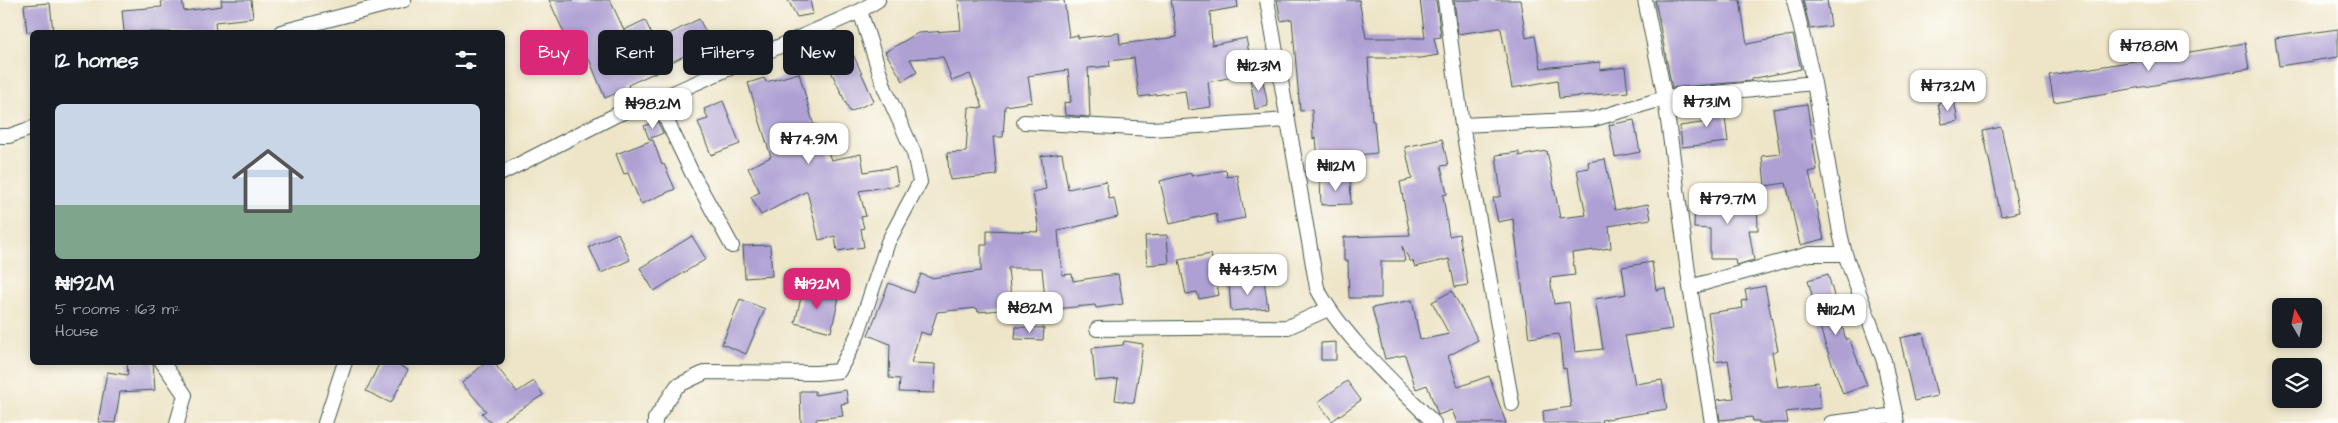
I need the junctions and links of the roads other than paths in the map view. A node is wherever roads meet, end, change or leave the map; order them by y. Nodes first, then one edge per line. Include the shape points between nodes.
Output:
1 (346, 0) edge
2 (404, 0) edge
3 (878, 0) edge
4 (1267, 0) edge
5 (1445, 0) edge
6 (1645, 0) edge
7 (1794, 0) edge
8 (860, 10) junction
9 (347, 14) junction
10 (288, 30) edge
11 (1814, 84) junction
12 (1665, 98) junction
13 (658, 100) junction
14 (1288, 120) junction
15 (1024, 122) dead end
16 (1462, 125) junction
17 (30, 129) edge
18 (0, 136) edge
19 (505, 171) edge
20 (732, 246) dead end
21 (1845, 254) junction
22 (1690, 287) junction
23 (1328, 309) junction
24 (1097, 329) dead end
25 (164, 365) edge
26 (344, 365) edge
27 (1512, 404) dead end
28 (1897, 419) edge
29 (176, 423) edge
30 (325, 423) edge
31 (655, 423) edge
32 (1434, 423) edge
33 (1712, 423) edge
34 (1831, 423) edge

1 - 9 street
2 - 9 street
3 - 8 street
4 - 14 street
5 - 16 street
6 - 12 street
7 - 11 street
8 - 13 street
8 - 31 street via 885,89 914,153 920,182 888,242 857,336 839,371 706,372 677,386
9 - 10 street
11 - 12 street
11 - 21 street
12 - 16 street via 1594,119
12 - 22 street
13 - 19 street via 616,115
13 - 20 street via 692,174
14 - 15 street via 1152,129
14 - 23 street via 1317,288
16 - 27 street
17 - 18 street
21 - 22 street via 1810,254
21 - 28 street via 1884,361
22 - 33 street
23 - 24 street via 1288,326
23 - 32 street
25 - 29 street via 185,395
26 - 30 street
28 - 34 street

